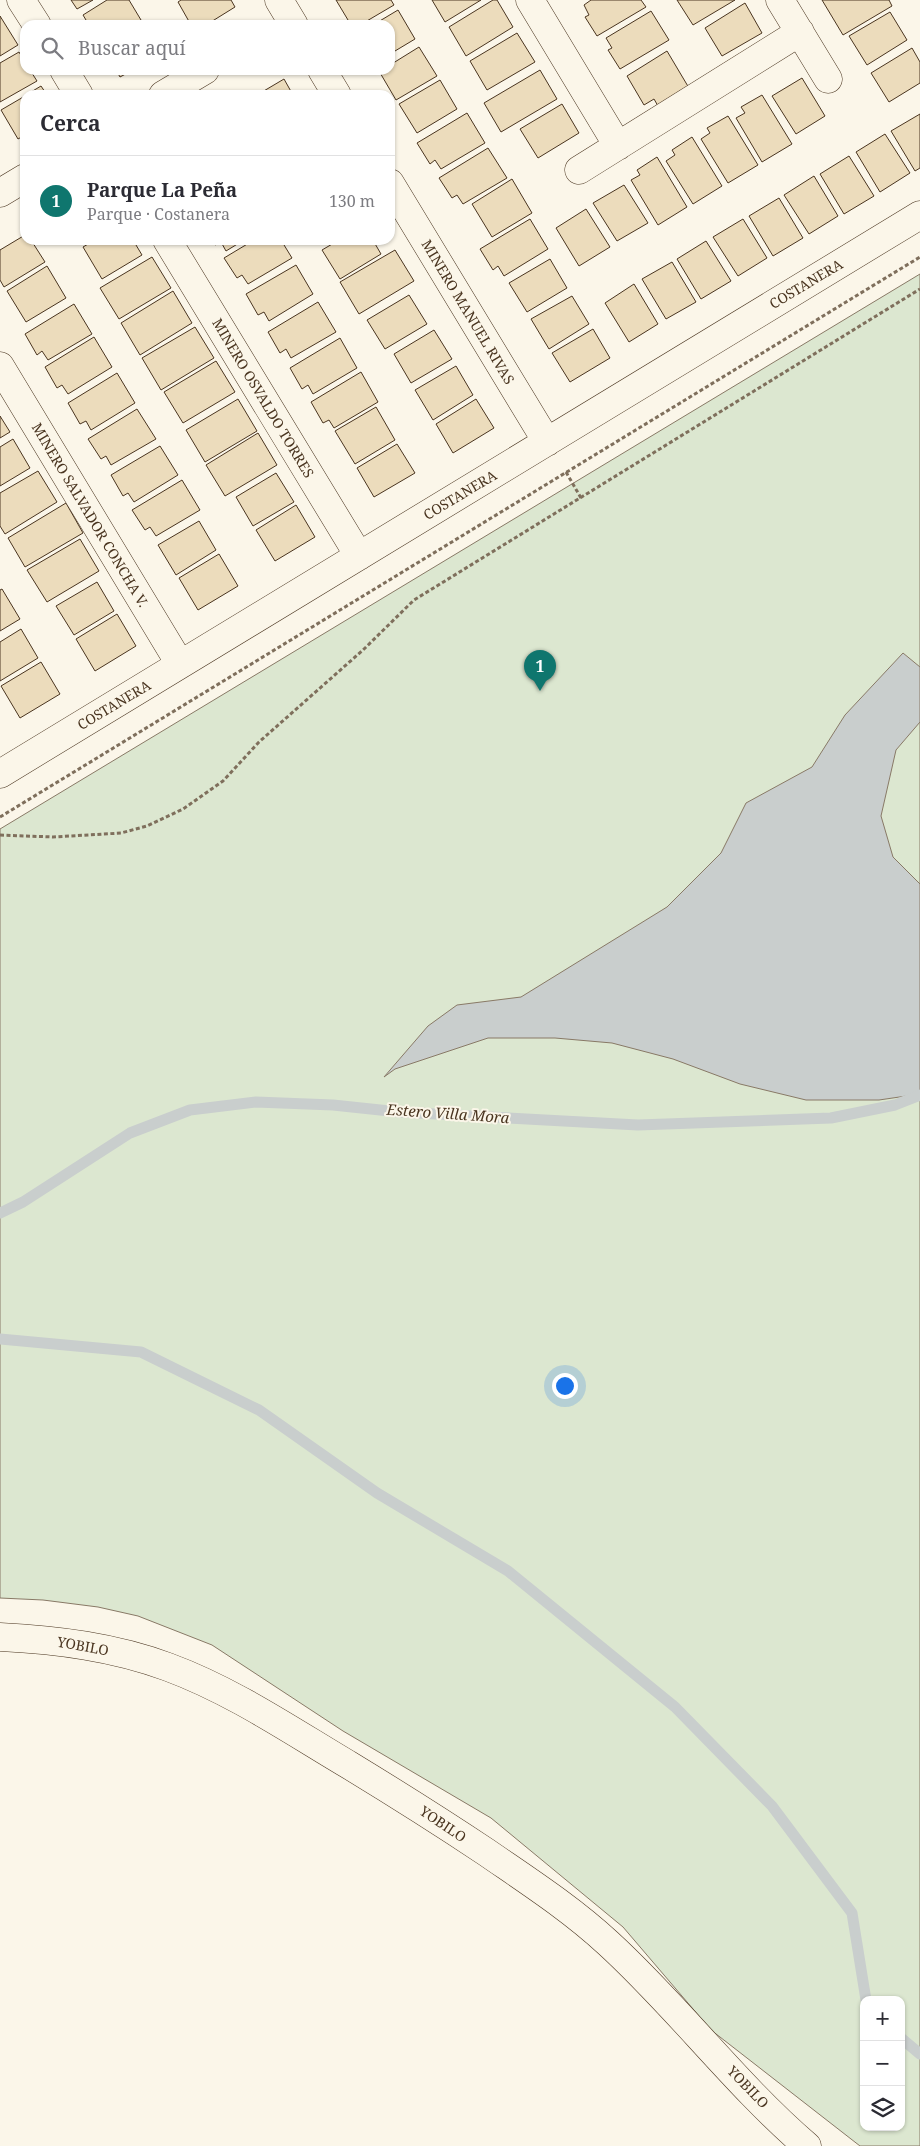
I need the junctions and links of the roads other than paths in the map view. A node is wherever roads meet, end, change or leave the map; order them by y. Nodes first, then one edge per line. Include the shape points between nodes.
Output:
1 (22, 0) edge
2 (530, 0) edge
3 (780, 0) edge
4 (34, 20) edge
5 (800, 32) junction
6 (67, 75) edge
7 (197, 75) edge
8 (325, 75) edge
9 (828, 79) dead end
10 (76, 90) edge
11 (172, 90) edge
12 (334, 90) edge
13 (618, 146) junction
14 (579, 170) dead end
15 (20, 181) edge
16 (395, 191) edge
17 (0, 194) edge
18 (920, 215) edge
19 (170, 245) edge
20 (0, 366) edge
21 (547, 442) junction
22 (359, 556) junction
23 (180, 664) junction
24 (1, 771) edge
25 (0, 1637) edge
26 (807, 2146) edge

1 - 4 street
2 - 13 street
3 - 5 street
5 - 9 street
5 - 13 street
6 - 10 street
7 - 11 street
8 - 12 street
13 - 14 street
15 - 17 street
16 - 21 street, MINERO MANUEL RIVAS
18 - 21 street, COSTANERA
19 - 22 street, MINERO OSVALDO TORRES
20 - 23 street, MINERO SALVADOR CONCHA V.
21 - 22 street, COSTANERA
22 - 23 street, COSTANERA
23 - 24 street, COSTANERA
25 - 26 street, YOBILO via 92,1646 129,1654 203,1680 239,1698 411,1803 577,1916 636,1970

